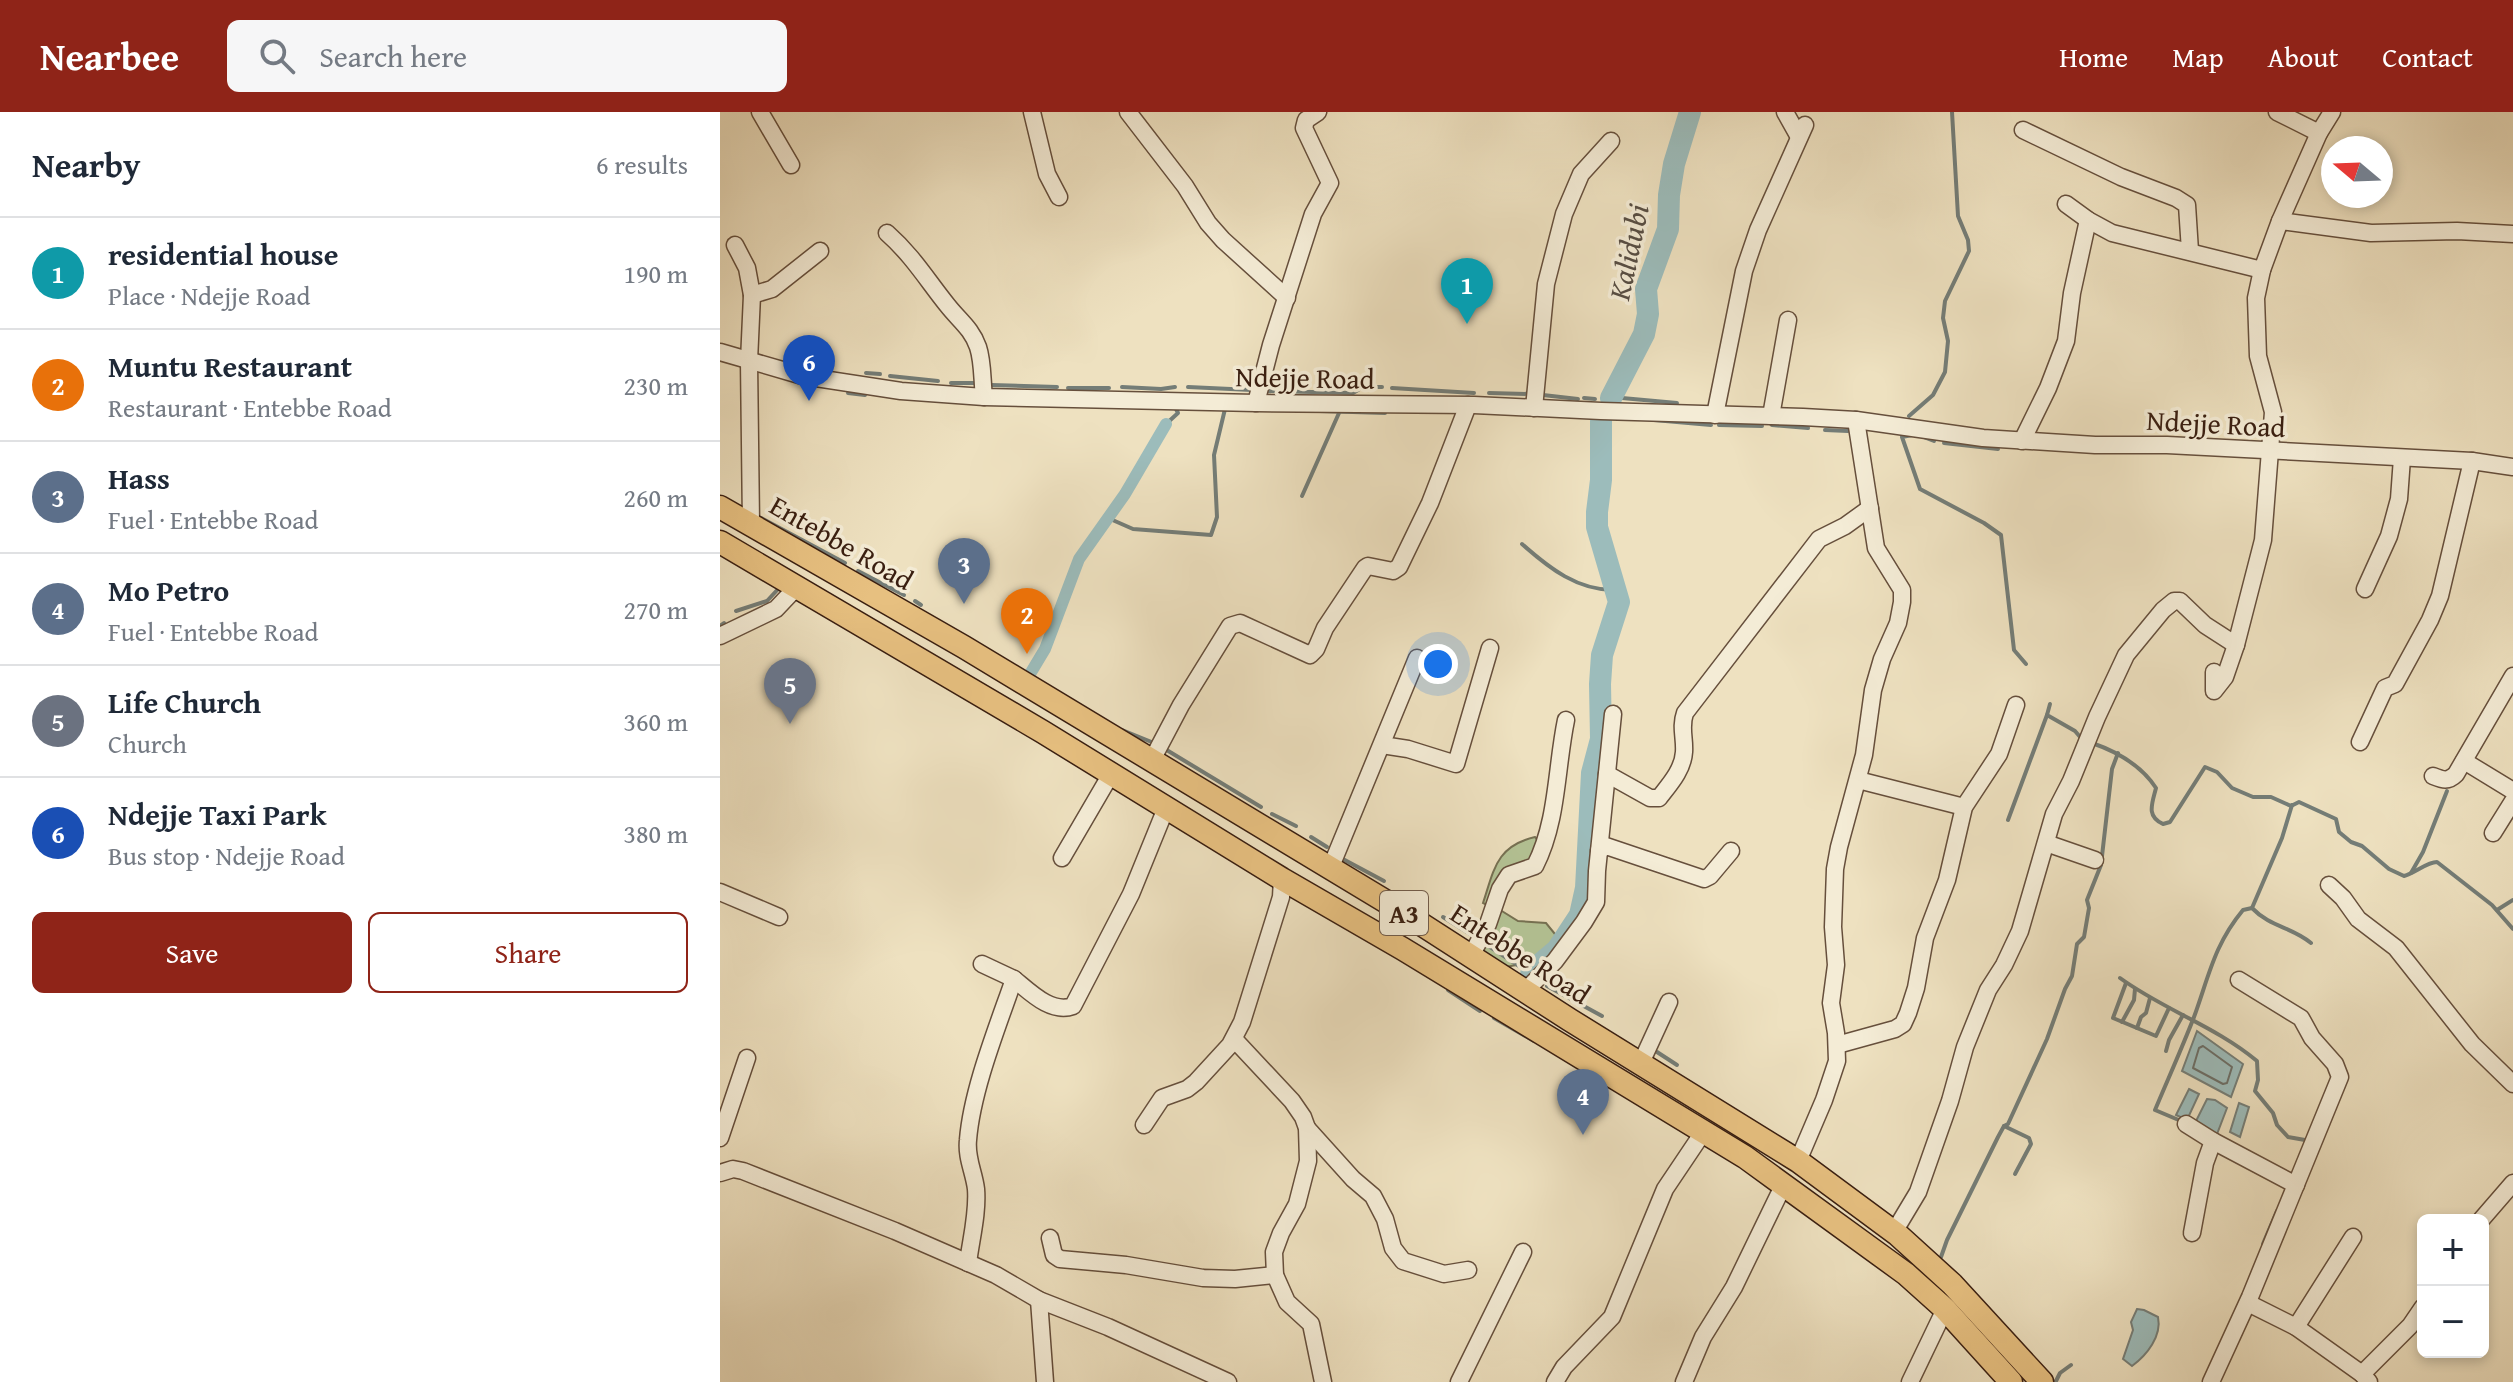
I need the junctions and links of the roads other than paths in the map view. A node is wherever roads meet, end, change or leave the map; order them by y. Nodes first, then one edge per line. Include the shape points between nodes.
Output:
1 (760, 112) edge
2 (1032, 112) edge
3 (1128, 112) edge
4 (1318, 112) edge
5 (1785, 112) edge
6 (2277, 112) edge
7 (2332, 112) edge
8 (2023, 130) dead end
9 (2319, 133) junction
10 (1611, 141) dead end
11 (791, 165) dead end
12 (1059, 197) dead end
13 (2066, 204) dead end
14 (2088, 220) junction
15 (2280, 221) junction
16 (887, 233) dead end
17 (2513, 234) edge
18 (735, 245) dead end
19 (820, 251) dead end
20 (2190, 251) junction
21 (2262, 270) junction
22 (752, 295) junction
23 (1287, 298) junction
24 (1788, 320) dead end
25 (720, 352) edge
26 (749, 361) junction
27 (984, 397) junction
28 (1256, 403) junction
29 (1468, 405) junction
30 (1534, 408) junction
31 (1715, 415) junction
32 (1771, 416) junction
33 (1856, 420) junction
34 (2022, 441) junction
35 (2269, 451) junction
36 (2402, 458) junction
37 (2472, 461) junction
38 (2513, 467) edge
39 (720, 507) edge
40 (1870, 508) junction
41 (751, 524) junction
42 (720, 542) edge
43 (791, 586) junction
44 (2365, 589) dead end
45 (720, 636) edge
46 (2236, 645) junction
47 (1490, 648) dead end
48 (1417, 658) dead end
49 (2214, 672) dead end
50 (2513, 676) edge
51 (2498, 702) junction
52 (2016, 705) dead end
53 (2513, 712) edge
54 (1613, 714) dead end
55 (1566, 720) dead end
56 (2360, 742) dead end
57 (1382, 745) junction
58 (1152, 760) junction
59 (2464, 761) junction
60 (1111, 774) junction
61 (1607, 774) junction
62 (2433, 776) dead end
63 (1858, 780) junction
64 (2513, 791) edge
65 (2513, 801) edge
66 (1964, 807) junction
67 (1166, 808) junction
68 (2493, 833) dead end
69 (2046, 843) junction
70 (1599, 851) junction
71 (1731, 851) dead end
72 (1062, 858) dead end
73 (2095, 860) dead end
74 (1330, 869) junction
75 (1282, 879) junction
76 (2329, 885) dead end
77 (720, 892) edge
78 (1372, 894) junction
79 (779, 917) dead end
80 (1352, 920) junction
81 (1471, 956) junction
82 (982, 964) dead end
83 (1014, 979) junction
84 (2239, 980) dead end
85 (1525, 991) junction
86 (1669, 1002) dead end
87 (1234, 1039) junction
88 (1837, 1045) junction
89 (747, 1058) dead end
90 (1641, 1063) junction
91 (2513, 1084) edge
92 (2186, 1124) dead end
93 (1144, 1125) dead end
94 (1307, 1128) junction
95 (1704, 1131) junction
96 (720, 1138) edge
97 (2213, 1141) junction
98 (1798, 1161) junction
99 (720, 1173) edge
100 (2513, 1183) edge
101 (1784, 1184) junction
102 (2296, 1185) junction
103 (2486, 1214) edge
104 (1894, 1232) junction
105 (2192, 1233) dead end
106 (2353, 1237) dead end
107 (1050, 1238) dead end
108 (1523, 1252) dead end
109 (968, 1263) junction
110 (1468, 1270) dead end
111 (1275, 1275) junction
112 (1039, 1300) junction
113 (2248, 1303) junction
114 (1945, 1309) junction
115 (2417, 1316) edge
116 (2296, 1327) junction
117 (2365, 1378) edge
118 (1045, 1382) edge
119 (1228, 1382) edge
120 (1323, 1382) edge
121 (1459, 1382) edge
122 (1555, 1382) edge
123 (1684, 1382) edge
124 (1910, 1382) edge
125 (2011, 1382) edge
126 (2042, 1382) edge
127 (2211, 1382) edge

1 - 11 street
2 - 12 street via 1047,174
3 - 23 street via 1208,223
4 - 23 street via 1304,128 1330,183 1313,214
5 - 31 street via 1802,131 1744,271
6 - 9 street
7 - 9 street
8 - 20 street via 2187,205
9 - 15 street
10 - 30 street via 1581,174 1564,214 1546,284
13 - 14 street
14 - 20 street via 2128,239
14 - 34 street via 2066,341
15 - 17 street via 2371,233
15 - 21 street
16 - 27 street via 972,334
18 - 22 street
19 - 22 street via 772,289
20 - 21 street
21 - 35 street via 2257,340 2273,412
22 - 26 street
23 - 28 street
24 - 32 street
25 - 26 street, Ndejje Road
26 - 27 street, Ndejje Road via 803,376
26 - 41 street
27 - 28 street, Ndejje Road
28 - 29 street, Ndejje Road
29 - 30 street, Ndejje Road
29 - 58 street via 1399,567 1365,568 1310,655 1240,623 1230,626
30 - 31 street, Ndejje Road
31 - 32 street, Ndejje Road
32 - 33 street, Ndejje Road
33 - 34 street, Ndejje Road
33 - 40 street
34 - 35 street, Ndejje Road
35 - 36 street, Ndejje Road
35 - 46 street via 2263,540
36 - 37 street, Ndejje Road
36 - 44 street via 2389,536
37 - 38 street, Ndejje Road
37 - 56 street via 2440,596 2395,684 2385,688
39 - 41 main road, Entebbe Road / A3
40 - 61 street via 1819,539 1685,713 1685,754 1659,798
40 - 63 street via 1876,548 1902,590 1902,602 1873,690
41 - 58 main road, Entebbe Road / A3
42 - 43 main road, Entebbe Road / A3
43 - 45 street via 794,590 776,609
43 - 60 main road, Entebbe Road / A3
46 - 49 street via 2214,691
46 - 69 street via 2180,601 2163,610 2126,655
47 - 57 street via 1456,764
48 - 57 street
50 - 51 street
51 - 53 street
51 - 59 street
52 - 66 street via 1999,754
54 - 61 street
55 - 81 street via 1555,805 1541,854 1535,866 1509,875
57 - 74 street
58 - 74 main road, Entebbe Road / A3
59 - 62 street via 2450,780
59 - 64 street
60 - 67 main road, Entebbe Road / A3
60 - 72 street
61 - 70 street
63 - 66 street
63 - 88 street via 1835,869 1831,1003
65 - 68 street
66 - 88 street via 1903,1024
67 - 75 main road, Entebbe Road / A3
67 - 83 street via 1131,894 1073,1006 1043,1002
69 - 73 street
69 - 104 street via 2020,931 1988,990 1918,1192
70 - 71 street via 1606,846 1704,879
70 - 85 street via 1596,902 1555,961
74 - 78 main road, Entebbe Road / A3
75 - 80 main road, Entebbe Road / A3
75 - 87 street via 1281,897
76 - 91 street via 2358,919 2396,948 2472,1044
77 - 79 street
78 - 80 main road
78 - 81 main road, Entebbe Road / A3
80 - 95 main road, Entebbe Road / A3
81 - 85 main road, Entebbe Road / A3
82 - 83 street
83 - 109 street via 970,1125 968,1157 976,1206
84 - 102 street via 2296,1013 2340,1072
85 - 90 main road, Entebbe Road / A3
86 - 90 street
87 - 93 street via 1196,1082 1162,1098
87 - 94 street via 1292,1101
88 - 98 street via 1824,1100
89 - 96 street
90 - 98 main road, Entebbe Road / A3
92 - 97 street
94 - 110 street via 1373,1196 1403,1261 1444,1274
94 - 111 street via 1308,1161 1297,1204 1274,1252
95 - 101 main road, Entebbe Road / A3
95 - 122 street via 1665,1189 1612,1317
97 - 102 street
97 - 105 street
98 - 104 main road, Entebbe Road / A3
99 - 109 street via 733,1169 759,1176
100 - 103 street
101 - 114 main road, Entebbe Road / A3
101 - 123 street
102 - 113 street
104 - 126 main road, Entebbe Road / A3 via 1952,1284
106 - 116 street
107 - 111 street via 1060,1259 1203,1278
108 - 121 street
109 - 112 street
111 - 120 street via 1287,1302 1311,1324
112 - 118 street
112 - 119 street
113 - 116 street
113 - 127 street
114 - 124 street
114 - 125 main road, Entebbe Road / A3
115 - 117 street
116 - 117 street

